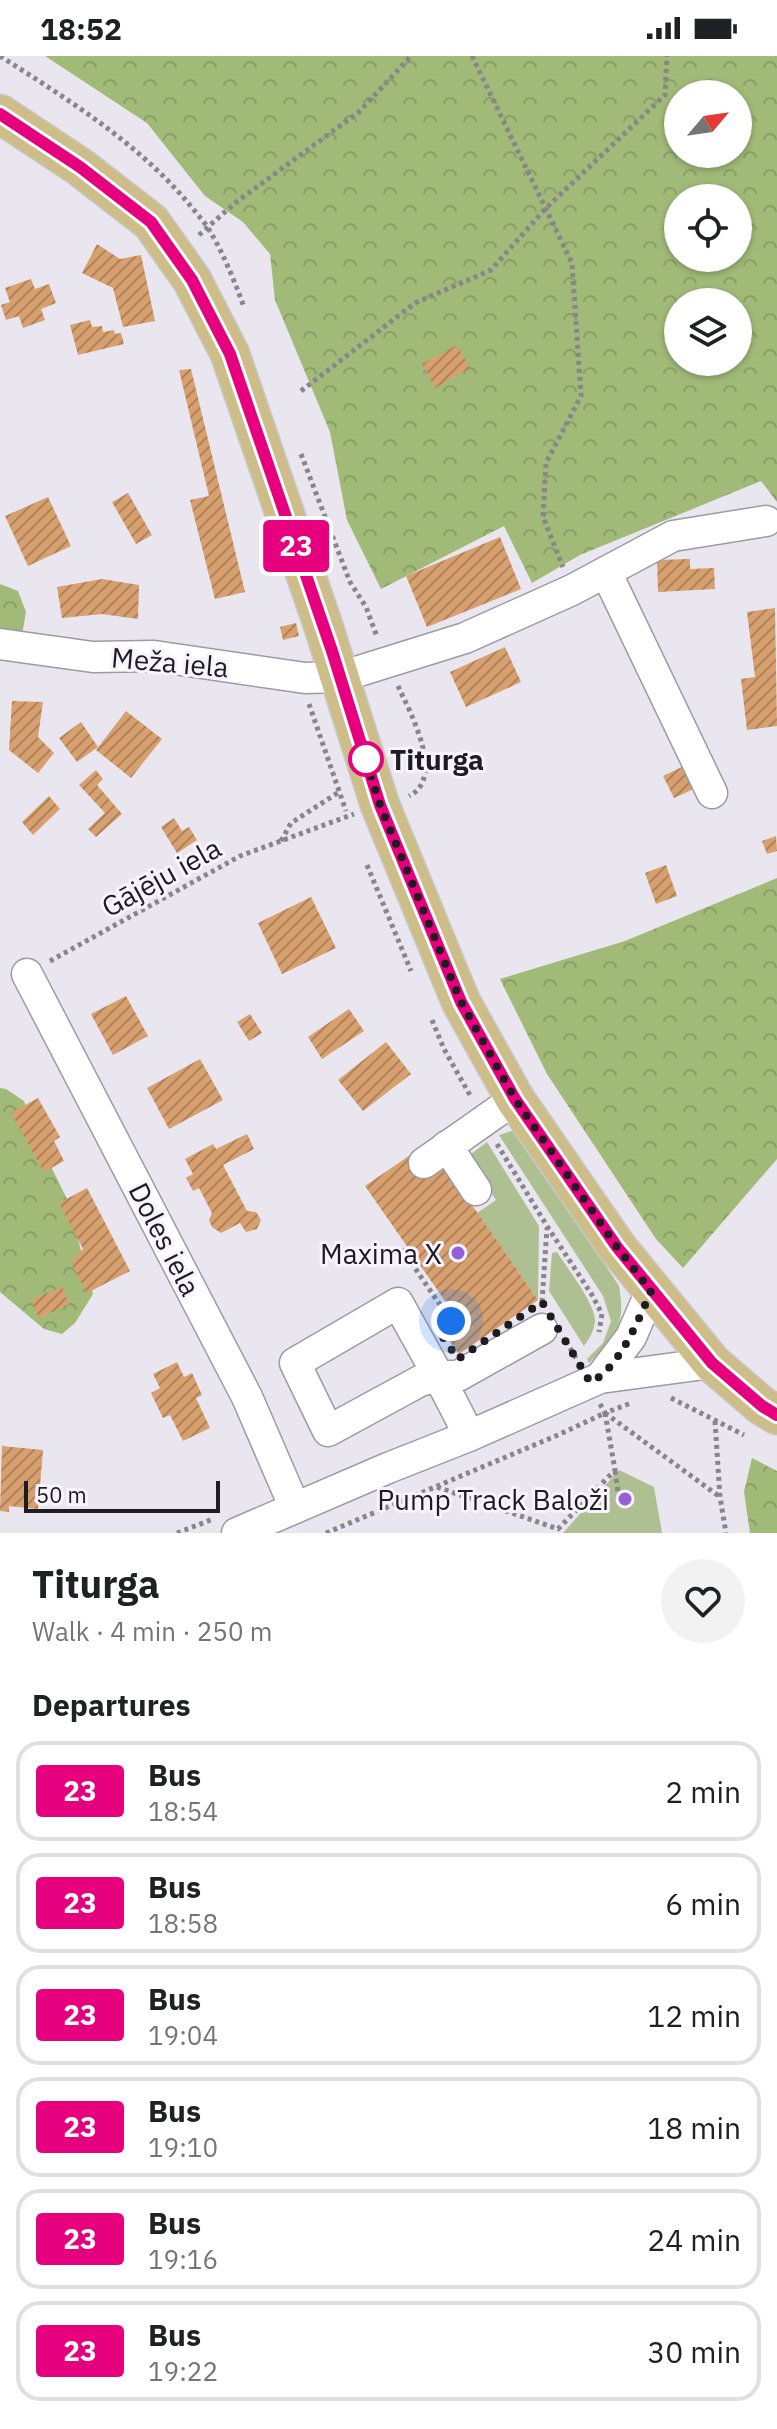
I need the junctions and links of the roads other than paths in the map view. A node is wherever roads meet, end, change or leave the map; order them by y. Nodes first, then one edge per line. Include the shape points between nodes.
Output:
1 (0, 114) edge
2 (766, 521) dead end
3 (606, 572) junction
4 (0, 644) edge
5 (340, 677) junction
6 (712, 793) dead end
7 (27, 974) road end
8 (515, 1099) junction
9 (476, 1190) dead end
10 (651, 1291) junction
11 (545, 1317) road end
12 (712, 1363) junction
13 (438, 1376) junction
14 (595, 1380) junction
15 (764, 1427) edge
16 (469, 1436) junction
17 (295, 1508) junction
18 (237, 1533) edge

1 - 5 main road via 151,222 192,280 230,354
2 - 3 street, Meža iela via 673,536
3 - 5 street, Meža iela via 465,638
3 - 6 street
4 - 5 street, Meža iela via 93,657 154,656 305,678
5 - 8 main road via 380,805 461,1002
7 - 17 street, Doles iela via 247,1397
8 - 9 street via 436,1155
8 - 10 main road
10 - 12 main road
10 - 14 street via 631,1337
11 - 13 street via 458,1376
12 - 14 street
12 - 15 main road via 762,1406
13 - 13 street via 398,1303 295,1363 328,1431
13 - 16 street
14 - 16 street
16 - 17 street
17 - 18 street

